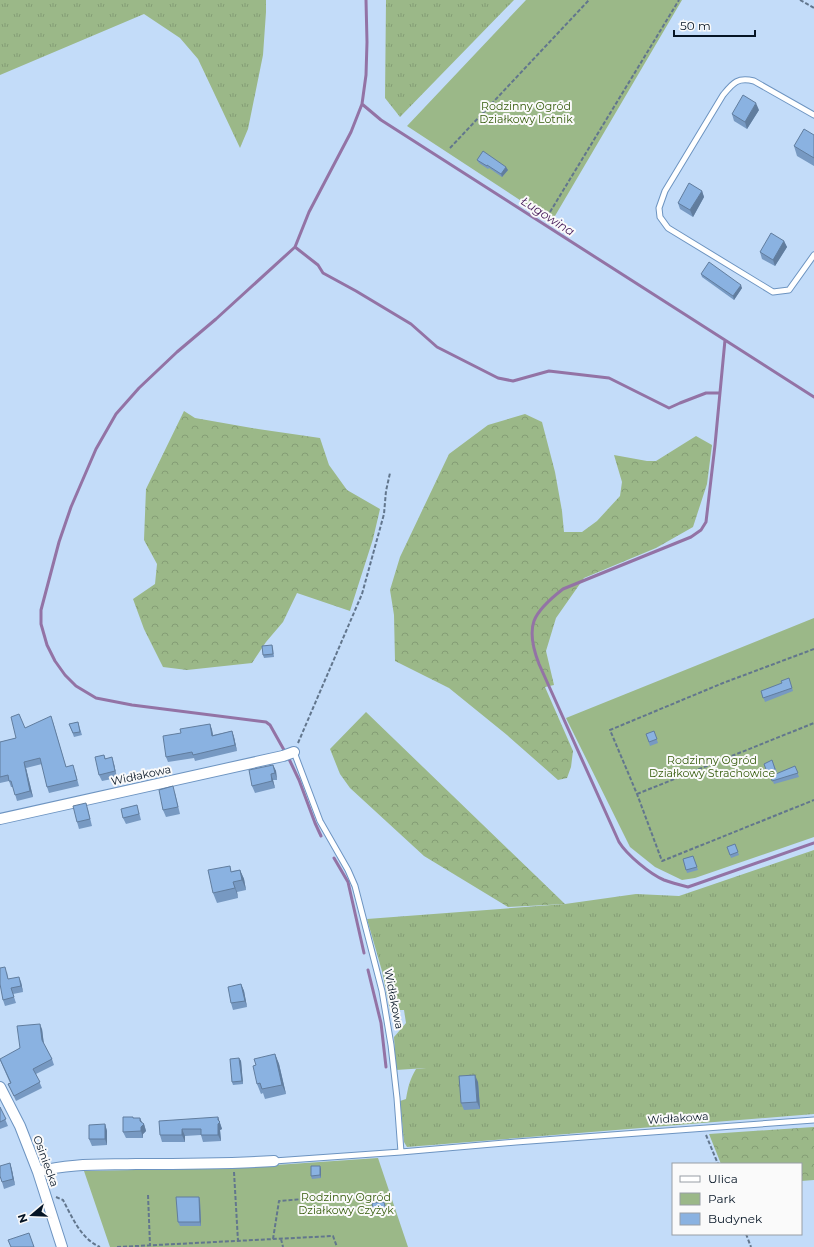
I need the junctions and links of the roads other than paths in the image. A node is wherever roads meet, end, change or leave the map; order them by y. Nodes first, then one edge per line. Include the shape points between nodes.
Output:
1 (814, 115) edge
2 (814, 255) edge
3 (294, 752) joint
4 (0, 819) edge
5 (0, 1087) edge
6 (814, 1120) edge
7 (401, 1152) junction
8 (274, 1161) joint
9 (38, 1172) junction
10 (62, 1247) edge

1 - 2 lane via 754,81 745,79 733,83 723,95 665,191 659,208 660,217 668,228 773,292 790,290
3 - 4 street, Widłakowa
3 - 7 lane, Widłakowa via 320,821 355,886 386,1014
5 - 9 street, Osiniecka via 20,1126
6 - 7 lane, Widłakowa
7 - 8 lane
8 - 9 street via 92,1165
9 - 10 street, Osiniecka

